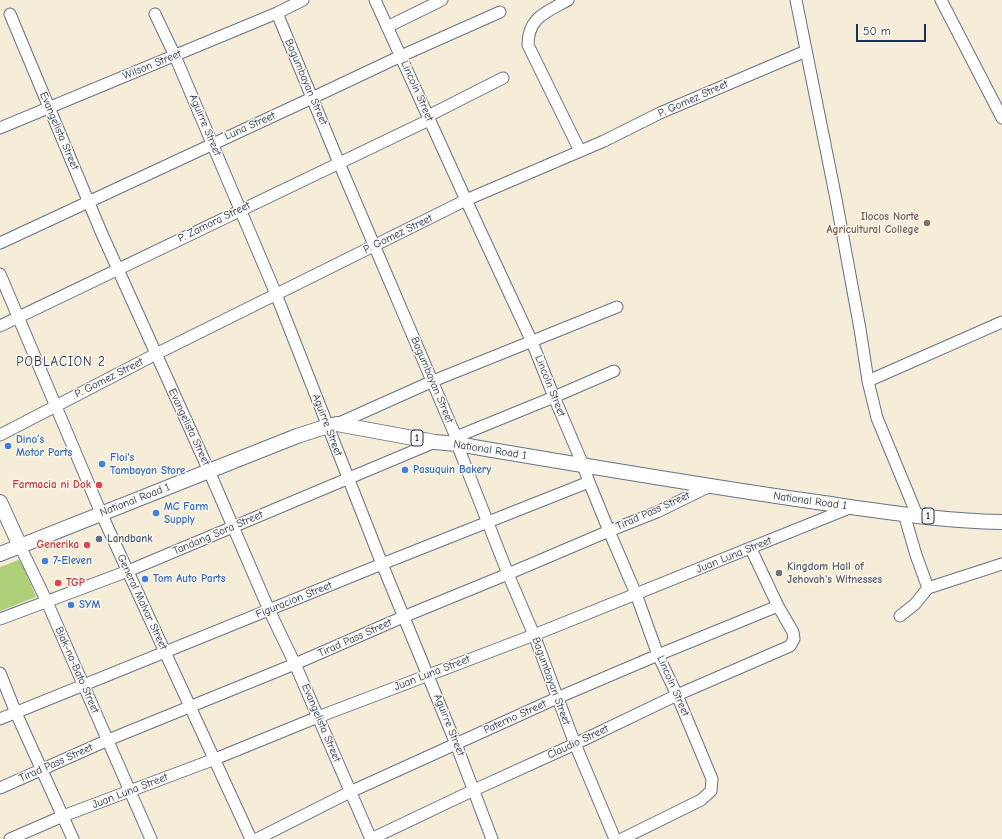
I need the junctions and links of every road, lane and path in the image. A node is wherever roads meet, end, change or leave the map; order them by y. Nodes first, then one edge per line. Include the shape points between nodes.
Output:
1 (302, 0) edge
2 (375, 0) edge
3 (442, 0) edge
4 (568, 0) edge
5 (796, 0) edge
6 (941, 0) edge
7 (500, 12) dead end
8 (277, 13) junction
9 (10, 14) dead end
10 (155, 14) dead end
11 (387, 27) junction
12 (806, 51) junction
13 (175, 56) junction
14 (401, 56) junction
15 (503, 78) dead end
16 (312, 98) junction
17 (49, 107) junction
18 (428, 118) junction
19 (1002, 118) edge
20 (0, 128) edge
21 (212, 143) junction
22 (580, 151) junction
23 (339, 163) junction
24 (466, 200) junction
25 (88, 201) junction
26 (241, 209) junction
27 (0, 243) edge
28 (375, 245) junction
29 (118, 269) junction
30 (0, 274) edge
31 (276, 294) junction
32 (617, 307) dead end
33 (18, 318) junction
34 (1002, 322) edge
35 (0, 326) edge
36 (532, 342) junction
37 (156, 354) junction
38 (614, 371) dead end
39 (433, 381) junction
40 (868, 381) junction
41 (554, 397) junction
42 (57, 406) junction
43 (332, 425) junction
44 (0, 435) edge
45 (457, 440) junction
46 (435, 442) junction
47 (584, 465) junction
48 (209, 471) junction
49 (348, 479) junction
50 (589, 482) junction
51 (710, 486) junction
52 (0, 502) edge
53 (854, 507) junction
54 (101, 513) junction
55 (911, 515) junction
56 (488, 522) junction
57 (1002, 522) edge
58 (232, 526) junction
59 (609, 530) junction
60 (20, 546) junction
61 (751, 549) junction
62 (0, 554) edge
63 (382, 564) junction
64 (1002, 564) edge
65 (128, 571) junction
66 (508, 574) junction
67 (928, 588) junction
68 (636, 594) junction
69 (47, 602) junction
70 (778, 606) junction
71 (269, 610) junction
72 (403, 616) junction
73 (900, 616) dead end
74 (0, 619) edge
75 (534, 635) junction
76 (166, 653) junction
77 (658, 655) junction
78 (296, 664) junction
79 (0, 674) edge
80 (428, 674) junction
81 (85, 686) junction
82 (677, 695) junction
83 (557, 698) junction
84 (190, 706) junction
85 (16, 713) junction
86 (318, 717) junction
87 (0, 720) edge
88 (108, 740) junction
89 (456, 744) junction
90 (575, 744) junction
91 (215, 759) junction
92 (42, 769) junction
93 (0, 788) edge
94 (474, 790) junction
95 (130, 791) junction
96 (350, 792) junction
97 (63, 816) junction
98 (10, 839) edge
99 (73, 839) edge
100 (151, 839) edge
101 (251, 839) edge
102 (257, 839) edge
103 (371, 839) edge
104 (492, 839) edge
105 (615, 839) edge
106 (622, 839) edge

1 - 8 street, Wilson Street
2 - 11 street, Lincoln Street
3 - 11 street
4 - 22 street via 544,13 533,23 528,45
5 - 12 street
6 - 19 street
7 - 14 street, Luna Street
8 - 13 street, Wilson Street
8 - 16 street, Bagumbayan Street
9 - 17 street, Evangelista Street
10 - 13 street, Aguirre Street
11 - 14 street, Lincoln Street
12 - 22 street, P. Gomez Street via 660,113
12 - 40 street via 836,199
13 - 17 street, Wilson Street
13 - 21 street, Aguirre Street
14 - 16 street, Luna Street
14 - 18 street, Lincoln Street
15 - 18 street, P. Zamora Street
16 - 21 street, Luna Street
16 - 23 street, Bagumbayan Street
17 - 20 street, Wilson Street
17 - 25 street, Evangelista Street
18 - 23 street, P. Zamora Street
18 - 24 street, Lincoln Street
21 - 25 street, Luna Street
21 - 26 street, Aguirre Street
22 - 24 street, P. Gomez Street
23 - 26 street, P. Zamora Street
23 - 28 street, Bagumbayan Street
24 - 28 street, P. Gomez Street
24 - 36 street, Lincoln Street
25 - 27 street, Luna Street
25 - 29 street, Evangelista Street
26 - 29 street, P. Zamora Street
26 - 31 street, Aguirre Street
28 - 31 street, P. Gomez Street
28 - 39 street, Bagumbayan Street
29 - 33 street, P. Zamora Street
29 - 37 street, Evangelista Street
30 - 33 street, General Malvar Street
31 - 37 street, P. Gomez Street
31 - 43 street, Aguirre Street
32 - 36 street
33 - 35 street, P. Zamora Street
33 - 42 street, General Malvar Street
34 - 40 street
36 - 39 street
36 - 41 street, Lincoln Street
37 - 42 street, P. Gomez Street
37 - 48 street, Evangelista Street
38 - 41 street
39 - 43 street
39 - 45 street, Bagumbayan Street
40 - 55 street via 877,418
41 - 45 street
41 - 47 street, Lincoln Street
42 - 44 street, P. Gomez Street
42 - 54 street, General Malvar Street
43 - 46 main road, National Road 1 / 1
43 - 48 main road, National Road 1 / 1
43 - 49 street, Aguirre Street
45 - 46 main road, National Road 1 / 1
45 - 47 main road, National Road 1 / 1
45 - 56 street, Bagumbayan Street
46 - 49 street, Tandang Sora Street
47 - 50 street, Lincoln Street
47 - 51 main road, National Road 1 / 1
48 - 54 main road, National Road 1 / 1
48 - 58 street, Evangelista Street
49 - 58 street, Tandang Sora Street
49 - 63 street, Aguirre Street
50 - 56 street, Figuracion Street
50 - 59 street, Lincoln Street
51 - 53 main road, National Road 1 / 1
51 - 59 street, Tirad Pass Street via 657,512
52 - 60 main road, Biak-na-Bato Street
53 - 55 main road, National Road 1 / 1
53 - 61 street, Juan Luna Street
54 - 60 main road, National Road 1 / 1
54 - 65 street, General Malvar Street
55 - 57 main road, National Road 1 / 1
55 - 67 street via 916,555
56 - 63 street, Figuracion Street
56 - 66 street, Bagumbayan Street
58 - 65 street, Tandang Sora Street
58 - 71 street, Evangelista Street
59 - 66 street, Tirad Pass Street
59 - 68 street, Lincoln Street
60 - 62 main road, National Road 1 / 1
60 - 69 street, Biak-na-Bato Street
61 - 68 street, Juan Luna Street
61 - 70 street
63 - 71 street, Figuracion Street
63 - 72 street, Aguirre Street
64 - 67 street
65 - 69 street, Tandang Sora Street
65 - 76 street, General Malvar Street
66 - 72 street, Tirad Pass Street
66 - 75 street, Bagumbayan Street
67 - 73 street via 915,604
68 - 75 street, Juan Luna Street
68 - 77 street, Lincoln Street
69 - 74 street, Tandang Sora Street
69 - 81 street, Biak-na-Bato Street
70 - 77 street, Paterno Street
70 - 82 street, Claudio Street via 794,636 793,642 786,648
71 - 76 street, Figuracion Street
71 - 78 street, Evangelista Street
72 - 78 street, Tirad Pass Street
72 - 80 street, Aguirre Street
75 - 80 street, Juan Luna Street
75 - 83 street, Bagumbayan Street
76 - 81 street, Figuracion Street
76 - 84 street, General Malvar Street
77 - 82 street, Lincoln Street
77 - 83 street, Paterno Street
78 - 84 street, Tirad Pass Street
78 - 86 street, Evangelista Street
79 - 85 street
80 - 86 street, Juan Luna Street
80 - 89 street, Aguirre Street
81 - 85 street, Figuracion Street
81 - 88 street, Biak-na-Bato Street
82 - 90 street, Claudio Street
82 - 106 street, Lincoln Street via 712,779 711,791 701,800
83 - 89 street, Paterno Street
83 - 90 street, Bagumbayan Street
84 - 88 street, Tirad Pass Street
84 - 91 street, General Malvar Street
85 - 87 street, Figuracion Street
85 - 92 street
86 - 91 street, Juan Luna Street
86 - 96 street, Evangelista Street
88 - 92 street, Tirad Pass Street
88 - 95 street, Biak-na-Bato Street
89 - 94 street, Aguirre Street
89 - 96 street, Paterno Street
90 - 94 street, Claudio Street
90 - 105 street, Bagumbayan Street
91 - 95 street, Juan Luna Street
91 - 101 street, General Malvar Street
92 - 93 street, Tirad Pass Street
92 - 97 street
94 - 103 street, Claudio Street
94 - 104 street, Aguirre Street
95 - 97 street, Juan Luna Street
95 - 100 street, Biak-na-Bato Street
96 - 102 street, Paterno Street
96 - 103 street, Evangelista Street
97 - 98 street, Juan Luna Street
97 - 99 street

